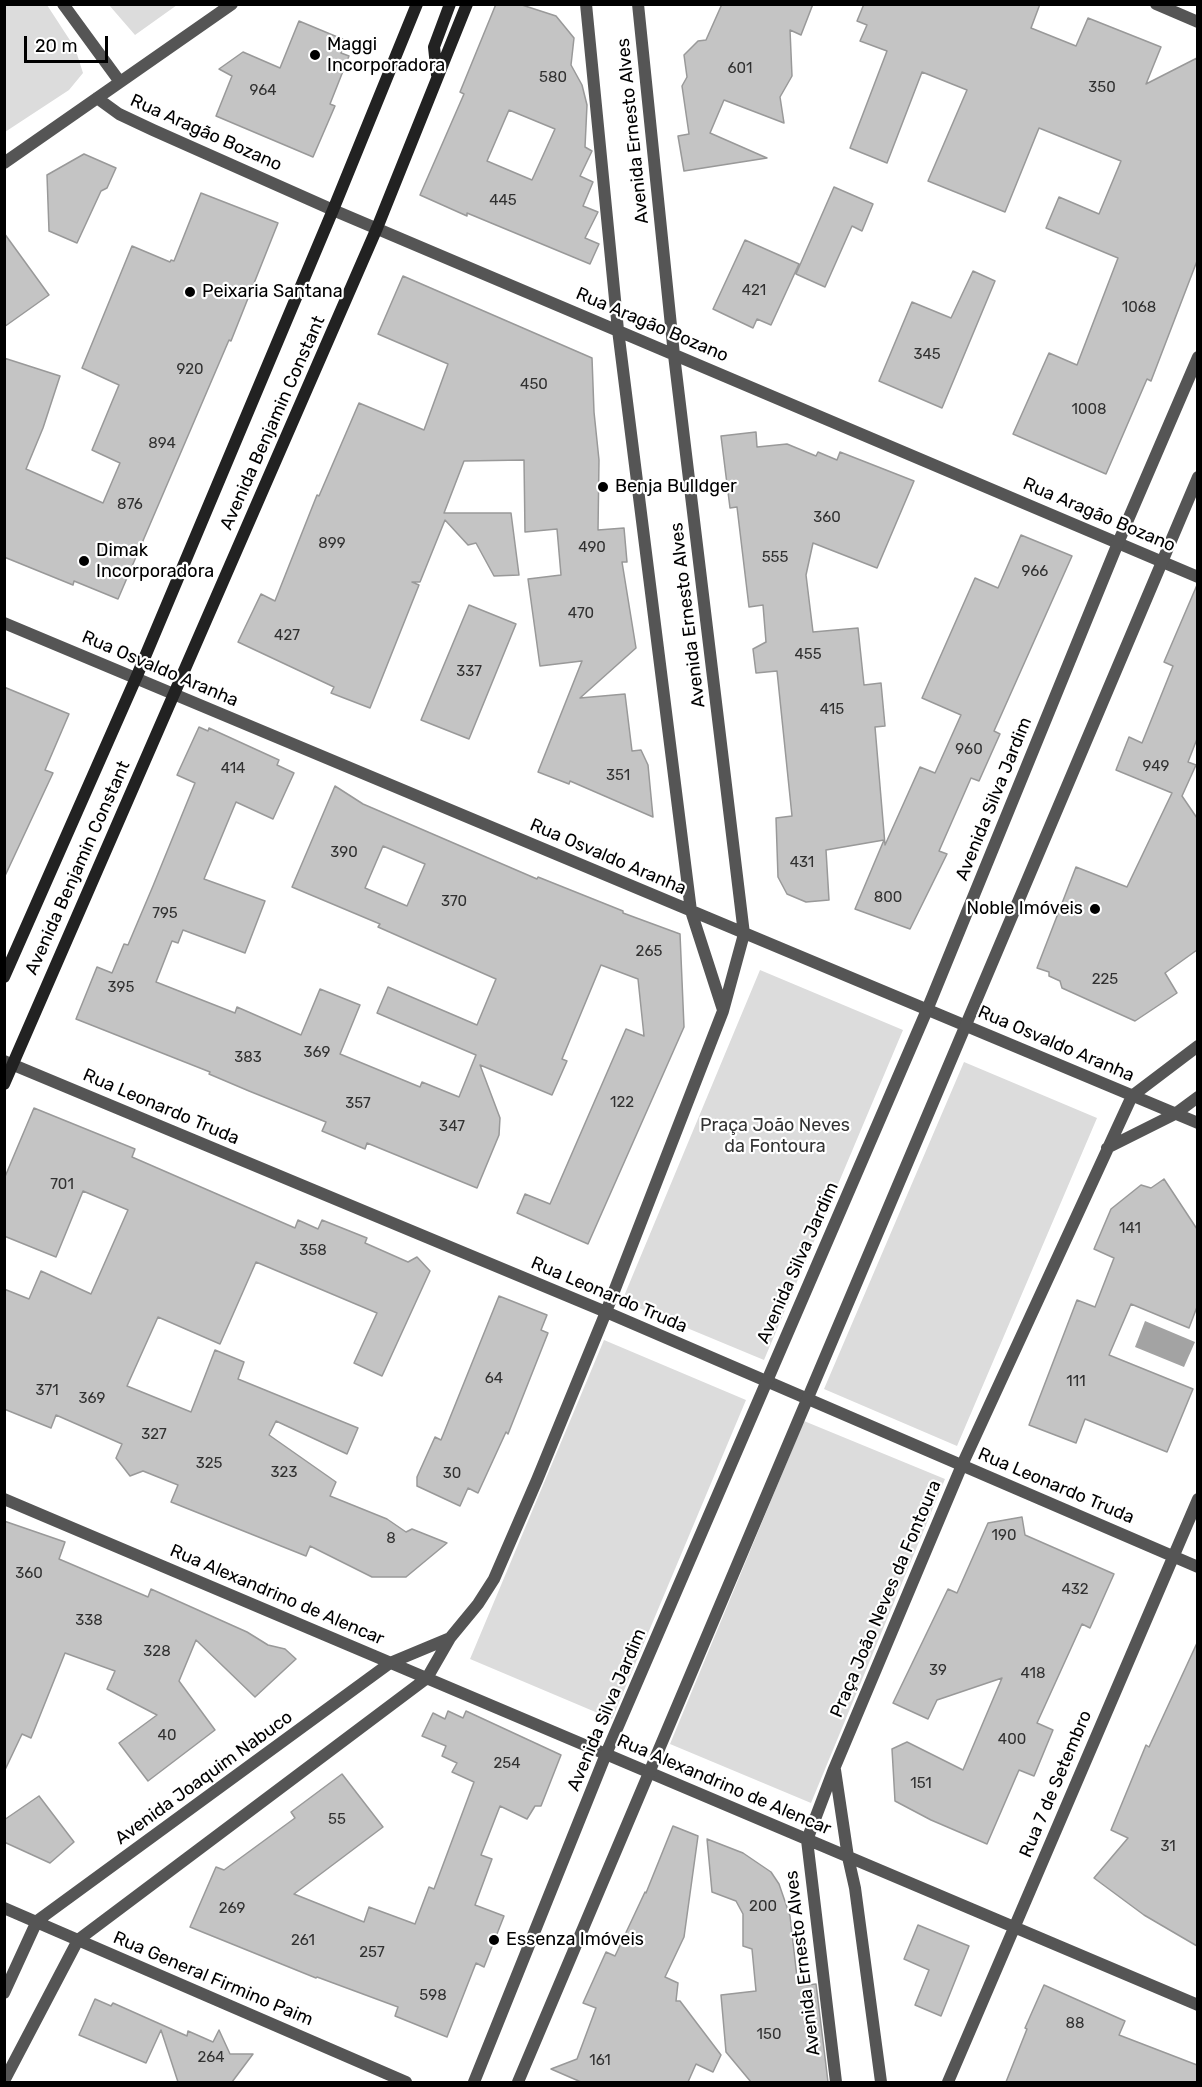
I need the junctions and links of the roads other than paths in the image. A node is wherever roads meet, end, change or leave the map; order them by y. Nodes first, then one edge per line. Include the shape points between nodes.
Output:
1 (63, 4) edge
2 (232, 4) edge
3 (417, 4) edge
4 (450, 4) edge
5 (467, 4) edge
6 (586, 4) edge
7 (639, 4) edge
8 (1156, 4) edge
9 (1197, 22) edge
10 (437, 79) junction
11 (120, 82) junction
12 (97, 98) junction
13 (4, 163) edge
14 (333, 210) junction
15 (377, 228) junction
16 (618, 330) junction
17 (674, 355) junction
18 (1197, 357) edge
19 (1197, 477) edge
20 (1118, 543) junction
21 (1162, 561) junction
22 (1197, 577) edge
23 (4, 624) edge
24 (136, 678) junction
25 (174, 694) junction
26 (691, 911) junction
27 (744, 934) junction
28 (4, 977) edge
29 (927, 1010) junction
30 (723, 1011) junction
31 (966, 1025) junction
32 (1197, 1046) edge
33 (9, 1063) edge
34 (4, 1084) edge
35 (1132, 1096) junction
36 (1197, 1097) edge
37 (1175, 1114) junction
38 (1197, 1123) edge
39 (1107, 1148) junction
40 (606, 1312) junction
41 (765, 1382) junction
42 (807, 1399) junction
43 (962, 1465) junction
44 (4, 1499) edge
45 (1197, 1499) edge
46 (1173, 1557) junction
47 (1197, 1567) edge
48 (450, 1638) junction
49 (390, 1663) junction
50 (428, 1678) junction
51 (606, 1754) junction
52 (834, 1768) junction
53 (649, 1773) junction
54 (807, 1840) junction
55 (848, 1857) junction
56 (4, 1908) edge
57 (37, 1921) junction
58 (1014, 1928) junction
59 (78, 1940) junction
60 (4, 1993) edge
61 (1197, 2005) edge
62 (4, 2080) edge
63 (406, 2082) edge
64 (474, 2082) edge
65 (518, 2082) edge
66 (836, 2082) edge
67 (881, 2082) edge
68 (948, 2082) edge

1 - 11 street, Rua Aragão Bozano
2 - 11 street
3 - 14 main road, Avenida Benjamin Constant
4 - 10 main road via 434,47
5 - 10 main road, Avenida Benjamin Constant
6 - 16 street, Avenida Ernesto Alves
7 - 17 street, Avenida Ernesto Alves
8 - 9 street
10 - 15 main road, Avenida Benjamin Constant
11 - 12 street
12 - 13 street
12 - 14 street, Rua Aragão Bozano via 119,114
14 - 15 street, Rua Aragão Bozano
14 - 24 main road, Avenida Benjamin Constant
15 - 16 street, Rua Aragão Bozano
15 - 25 main road, Avenida Benjamin Constant
16 - 17 street, Rua Aragão Bozano
16 - 26 street, Avenida Ernesto Alves
17 - 20 street, Rua Aragão Bozano
17 - 27 street, Avenida Ernesto Alves
18 - 20 street, Avenida Silva Jardim
19 - 21 street
20 - 21 street, Rua Aragão Bozano
20 - 29 street, Avenida Silva Jardim
21 - 22 street, Rua Aragão Bozano
21 - 31 street
23 - 24 street, Rua Osvaldo Aranha
24 - 25 street, Rua Osvaldo Aranha
24 - 28 main road, Avenida Benjamin Constant
25 - 26 street, Rua Osvaldo Aranha
25 - 33 main road, Avenida Benjamin Constant
26 - 27 street, Rua Osvaldo Aranha
26 - 30 street
27 - 29 street, Rua Osvaldo Aranha
27 - 30 street
29 - 31 street, Rua Osvaldo Aranha
29 - 41 street, Avenida Silva Jardim
30 - 40 street
31 - 35 street, Rua Osvaldo Aranha
31 - 42 street
32 - 35 street
33 - 34 main road, Avenida Benjamin Constant
33 - 40 street, Rua Leonardo Truda
35 - 37 street, Rua Osvaldo Aranha
35 - 39 street, Praça João Neves da Fontoura
36 - 37 street
37 - 38 street, Rua Osvaldo Aranha
37 - 39 street
39 - 43 street, Praça João Neves da Fontoura
40 - 41 street, Rua Leonardo Truda
40 - 48 street via 494,1579
41 - 42 street, Rua Leonardo Truda
41 - 51 street, Avenida Silva Jardim
42 - 43 street, Rua Leonardo Truda
42 - 53 street
43 - 46 street, Rua Leonardo Truda
43 - 52 street, Praça João Neves da Fontoura
44 - 49 street, Rua Alexandrino de Alencar
45 - 46 street, Rua 7 de Setembro
46 - 47 street, Rua Leonardo Truda
46 - 58 street, Rua 7 de Setembro
48 - 49 street
48 - 50 street
49 - 50 street, Rua Alexandrino de Alencar
49 - 57 street, Avenida Joaquim Nabuco
50 - 51 street, Rua Alexandrino de Alencar
50 - 59 street
51 - 53 street, Rua Alexandrino de Alencar
51 - 64 street, Avenida Silva Jardim
52 - 54 street, Praça João Neves da Fontoura
52 - 55 street
53 - 54 street, Rua Alexandrino de Alencar
53 - 65 street
54 - 55 street, Rua Alexandrino de Alencar
54 - 66 street, Avenida Ernesto Alves
55 - 58 street, Rua Alexandrino de Alencar
55 - 67 street
56 - 57 street, Rua General Firmino Paim
57 - 59 street, Rua General Firmino Paim
57 - 60 street
58 - 61 street, Rua Alexandrino de Alencar
58 - 68 street, Rua 7 de Setembro
59 - 62 street
59 - 63 street, Rua General Firmino Paim

